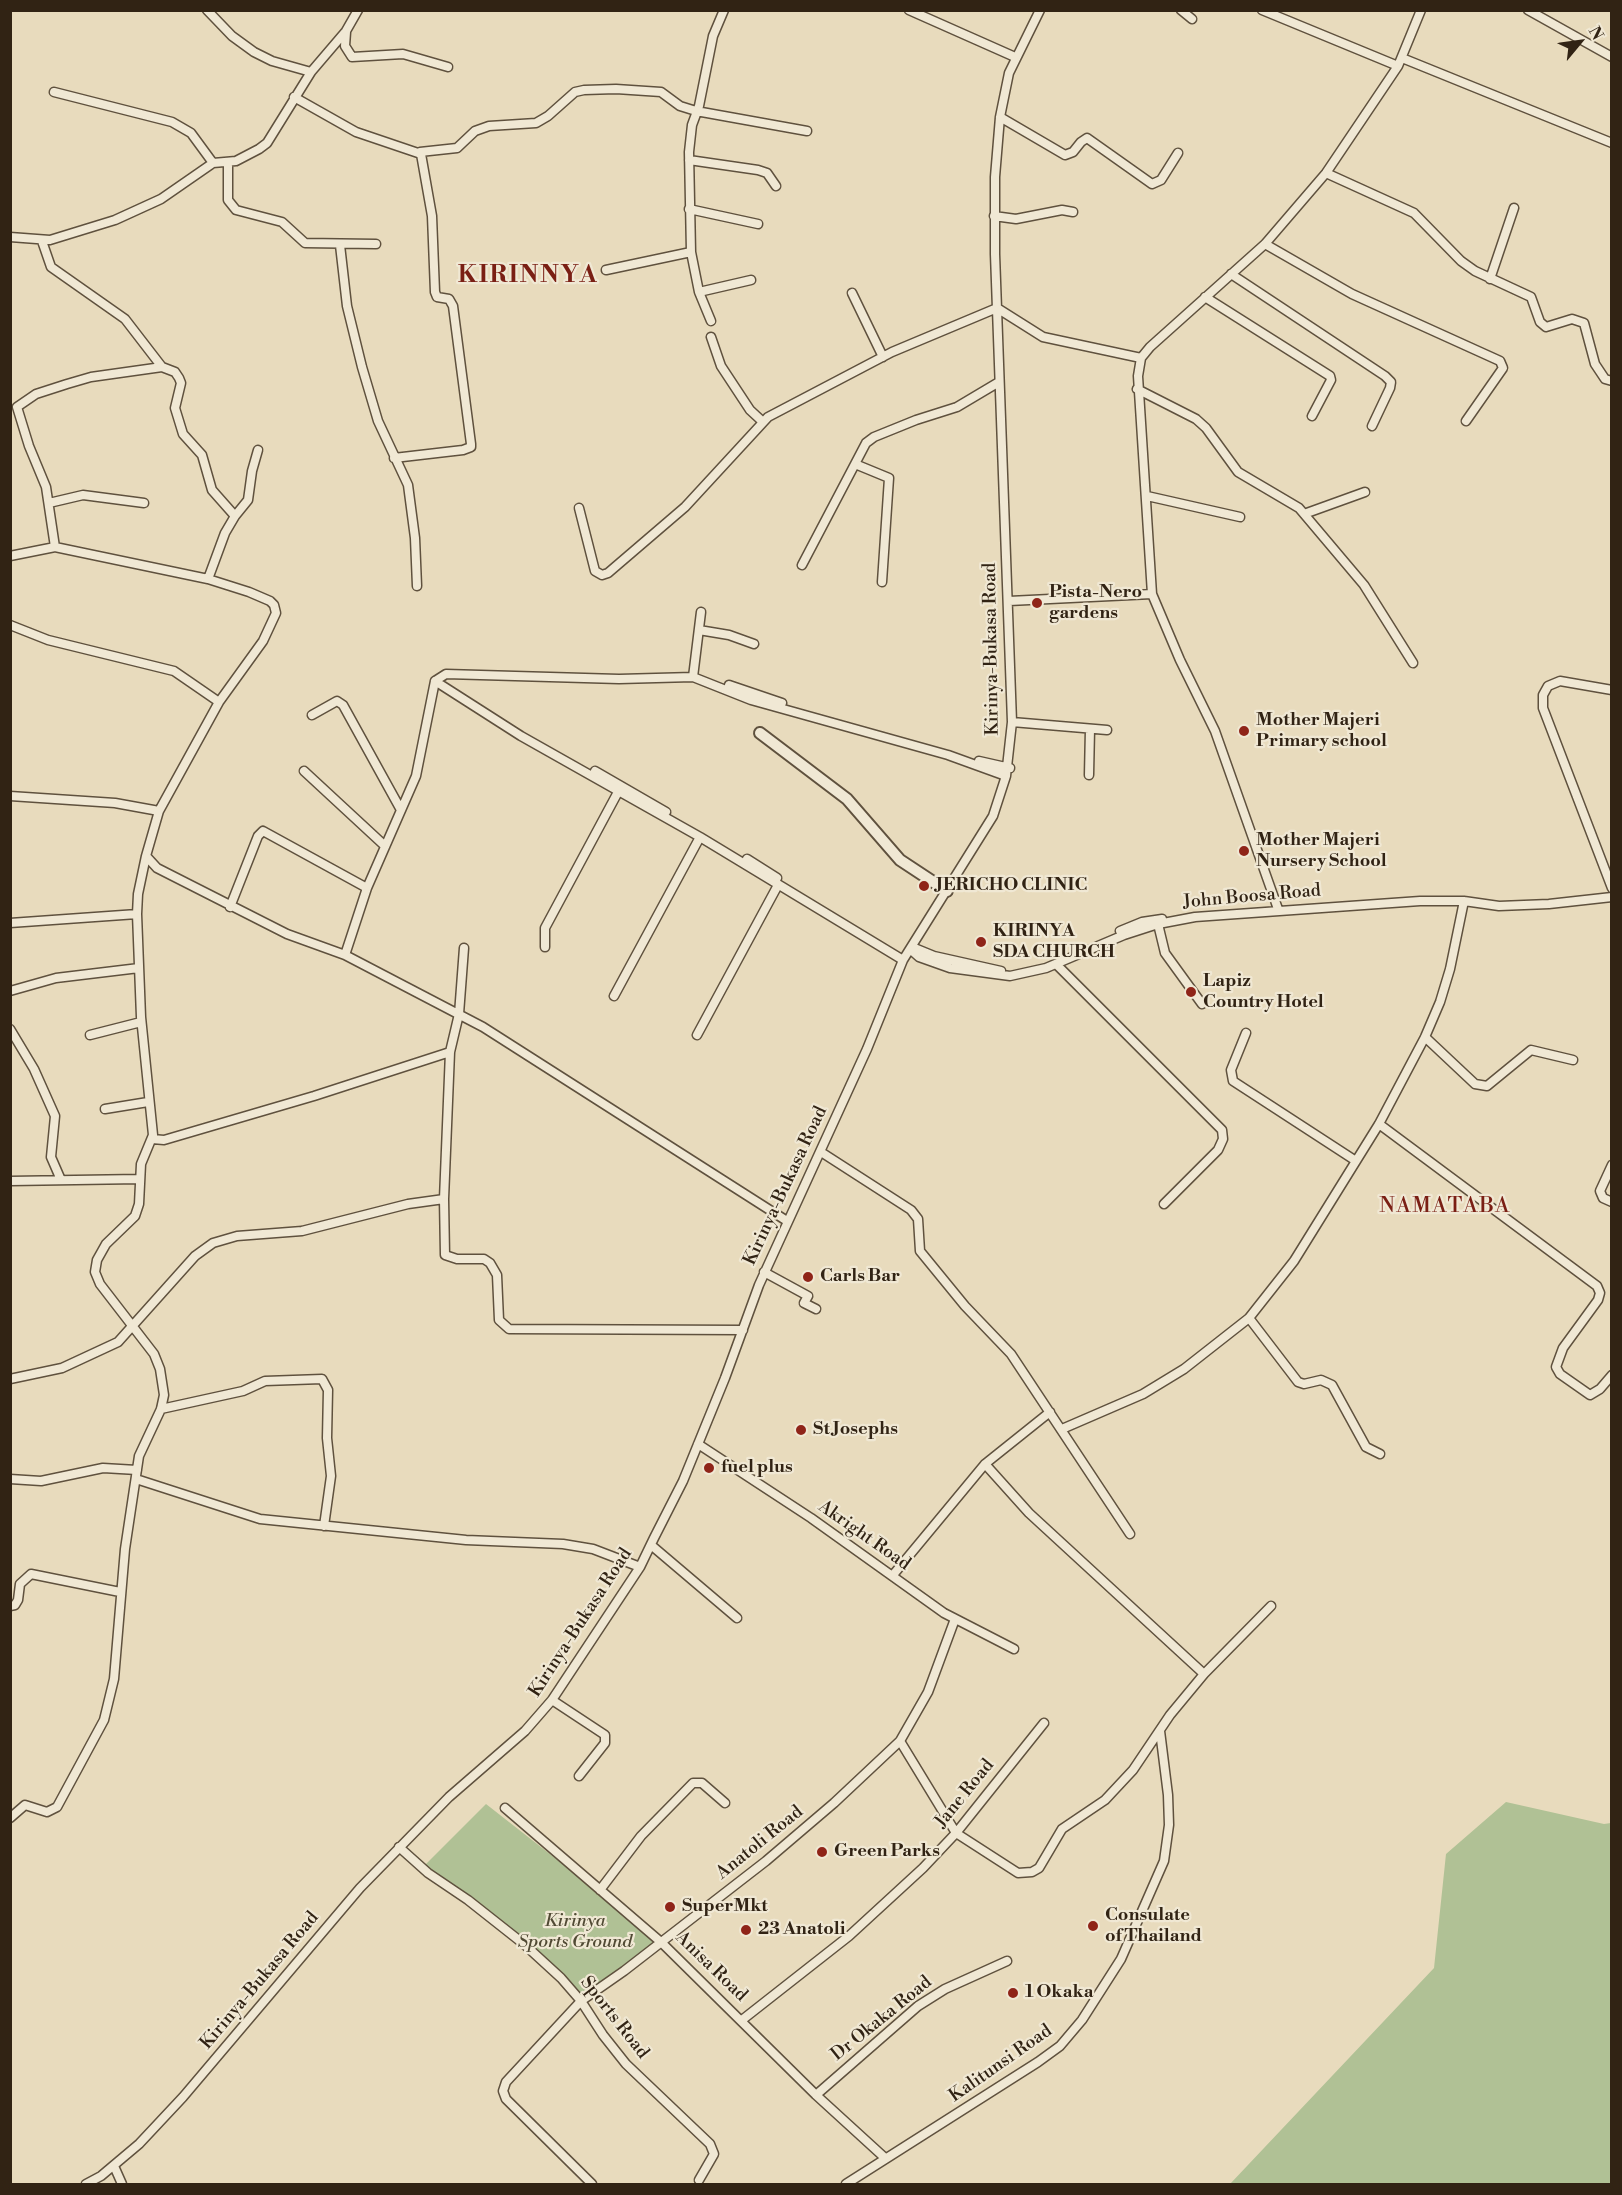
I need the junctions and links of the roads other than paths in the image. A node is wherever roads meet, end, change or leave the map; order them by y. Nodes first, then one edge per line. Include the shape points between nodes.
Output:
1 (207, 10) edge
2 (358, 10) edge
3 (724, 10) edge
4 (909, 10) edge
5 (1040, 10) edge
6 (1181, 10) edge
7 (1262, 10) edge
8 (1421, 10) edge
9 (1528, 10) edge
10 (1192, 19) dead end
11 (346, 31) junction
12 (1015, 57) junction
13 (1611, 57) edge
14 (1400, 62) junction
15 (448, 67) dead end
16 (311, 72) junction
17 (54, 92) dead end
18 (294, 97) junction
19 (696, 111) junction
20 (1000, 117) junction
21 (807, 131) dead end
22 (1611, 143) edge
23 (420, 152) junction
24 (1178, 153) dead end
25 (689, 160) junction
26 (213, 163) junction
27 (228, 163) junction
28 (1326, 173) junction
29 (776, 186) dead end
30 (1514, 208) dead end
31 (689, 209) junction
32 (1073, 212) dead end
33 (994, 216) junction
34 (758, 224) dead end
35 (10, 237) edge
36 (42, 241) junction
37 (376, 244) dead end
38 (1265, 244) junction
39 (340, 245) junction
40 (691, 252) junction
41 (606, 270) dead end
42 (1231, 274) junction
43 (1490, 279) junction
44 (751, 280) dead end
45 (699, 292) junction
46 (852, 294) dead end
47 (1205, 297) junction
48 (997, 308) junction
49 (711, 321) dead end
50 (711, 337) dead end
51 (883, 357) junction
52 (1141, 358) junction
53 (162, 367) junction
54 (1611, 381) edge
55 (999, 382) junction
56 (1137, 389) junction
57 (1312, 416) dead end
58 (763, 422) junction
59 (1467, 422) dead end
60 (1372, 426) dead end
61 (258, 450) dead end
62 (394, 458) junction
63 (855, 464) junction
64 (1365, 492) dead end
65 (1147, 496) junction
66 (49, 503) junction
67 (144, 503) dead end
68 (579, 508) dead end
69 (1304, 514) junction
70 (235, 516) junction
71 (1240, 517) dead end
72 (55, 547) junction
73 (10, 556) edge
74 (802, 565) dead end
75 (208, 579) junction
76 (882, 582) dead end
77 (417, 586) dead end
78 (1152, 594) junction
79 (1009, 601) junction
80 (701, 612) dead end
81 (10, 625) edge
82 (699, 630) junction
83 (754, 644) dead end
84 (1413, 663) dead end
85 (703, 674) dead end
86 (693, 677) junction
87 (435, 681) junction
88 (1611, 690) edge
89 (219, 702) junction
90 (312, 715) dead end
91 (1012, 722) junction
92 (1090, 729) junction
93 (1107, 730) dead end
94 (760, 734) dead end
95 (304, 771) dead end
96 (595, 771) dead end
97 (1008, 772) junction
98 (1089, 775) dead end
99 (618, 792) junction
100 (10, 796) edge
101 (401, 810) junction
102 (159, 811) junction
103 (700, 837) junction
104 (385, 846) junction
105 (146, 856) junction
106 (778, 885) junction
107 (367, 888) junction
108 (1611, 888) edge
109 (947, 891) junction
110 (1611, 897) edge
111 (1336, 901) dead end
112 (1464, 901) junction
113 (230, 907) junction
114 (1278, 909) junction
115 (137, 914) junction
116 (10, 923) edge
117 (1158, 924) junction
118 (545, 947) dead end
119 (464, 948) dead end
120 (908, 953) junction
121 (345, 956) junction
122 (1056, 964) junction
123 (139, 968) junction
124 (10, 991) edge
125 (614, 996) dead end
126 (1202, 1004) dead end
127 (459, 1014) junction
128 (141, 1022) junction
129 (10, 1029) edge
130 (1246, 1033) dead end
131 (90, 1035) dead end
132 (697, 1035) dead end
133 (1425, 1037) junction
134 (450, 1052) junction
135 (1574, 1060) dead end
136 (148, 1102) junction
137 (105, 1108) dead end
138 (1379, 1124) junction
139 (152, 1140) junction
140 (821, 1152) junction
141 (1356, 1161) junction
142 (1611, 1165) edge
143 (140, 1179) junction
144 (61, 1180) junction
145 (10, 1181) edge
146 (444, 1198) junction
147 (1611, 1203) edge
148 (1164, 1204) dead end
149 (787, 1221) junction
150 (764, 1272) junction
151 (816, 1309) dead end
152 (1249, 1318) junction
153 (133, 1328) junction
154 (743, 1330) junction
155 (1611, 1375) edge
156 (10, 1379) edge
157 (161, 1409) junction
158 (1050, 1412) junction
159 (1062, 1429) junction
160 (698, 1444) junction
161 (1380, 1454) dead end
162 (985, 1464) junction
163 (136, 1475) junction
164 (10, 1479) edge
165 (324, 1526) junction
166 (1130, 1534) dead end
167 (651, 1545) junction
168 (640, 1567) junction
169 (893, 1575) junction
170 (120, 1592) junction
171 (10, 1606) edge
172 (1271, 1606) dead end
173 (736, 1618) dead end
174 (955, 1619) junction
175 (1014, 1649) dead end
176 (1204, 1674) junction
177 (552, 1700) junction
178 (1044, 1723) dead end
179 (1160, 1731) junction
180 (900, 1741) junction
181 (579, 1776) dead end
182 (725, 1803) dead end
183 (505, 1808) dead end
184 (10, 1818) edge
185 (956, 1833) junction
186 (399, 1847) junction
187 (600, 1890) junction
188 (662, 1942) junction
189 (1007, 1961) dead end
190 (580, 2001) junction
191 (742, 2020) junction
192 (816, 2096) junction
193 (885, 2158) junction
194 (114, 2166) junction
195 (699, 2180) dead end
196 (852, 2183) edge
197 (86, 2184) edge
198 (122, 2184) edge
199 (592, 2184) edge

1 - 16 street via 254,52
2 - 11 street
3 - 19 street via 713,36
4 - 12 street
5 - 12 street, Kirinya-Bukasa Road
6 - 10 street
7 - 14 street
8 - 14 street
9 - 13 street
11 - 15 street via 346,50 352,57 403,54
11 - 16 street
12 - 20 street, Kirinya-Bukasa Road
14 - 22 street
14 - 28 street
16 - 18 street
17 - 26 street via 172,122 191,133
18 - 23 street via 356,132
18 - 27 street via 267,142
19 - 21 street
19 - 23 street via 680,106 661,92 584,90 536,123 489,126 475,131 457,148
19 - 25 street
20 - 24 street via 1065,155 1087,138 1152,184 1161,180
20 - 33 street, Kirinya-Bukasa Road
23 - 62 street via 432,216 435,292 437,297 450,299 453,306 471,447
25 - 29 street via 758,170 766,173
25 - 31 street
26 - 27 street
26 - 36 street via 147,206 115,220
27 - 39 street via 228,200 236,210 282,222 305,243
28 - 38 street
28 - 43 street via 1414,213 1461,261
30 - 43 street
31 - 34 street
31 - 40 street
32 - 33 street via 1062,210 1016,219
33 - 48 street, Kirinya-Bukasa Road
35 - 36 street
36 - 53 street via 51,267 128,322
37 - 39 street
38 - 42 street
38 - 59 street via 1352,294 1500,360 1503,368
39 - 62 street via 347,306 362,367 378,422
40 - 41 street
40 - 45 street
42 - 47 street
42 - 60 street via 1391,382
43 - 54 street via 1531,297 1540,322 1546,327 1572,319 1584,322 1595,364
44 - 45 street
45 - 49 street
46 - 51 street
47 - 52 street
47 - 57 street via 1330,376
48 - 51 street
48 - 52 street via 1043,337
48 - 55 street, Kirinya-Bukasa Road
50 - 58 street via 727,375 750,410
51 - 58 street via 775,412
52 - 56 street
53 - 66 street via 91,377 36,394 19,404 17,411 42,473
53 - 70 street via 174,372 181,383 175,408 183,434 202,455 212,490
55 - 63 street via 957,407 873,437
55 - 79 street, Kirinya-Bukasa Road
56 - 65 street
56 - 69 street via 1196,419 1238,472
58 - 68 street via 685,507 608,573 596,571
61 - 70 street via 250,495
62 - 77 street via 408,485 416,538
63 - 74 street
63 - 76 street via 889,478
64 - 69 street
65 - 71 street
65 - 78 street
66 - 67 street via 92,495
66 - 72 street
69 - 84 street via 1358,577
70 - 75 street
72 - 73 street
72 - 75 street
75 - 89 street via 270,601 276,613 254,655
78 - 79 street
78 - 114 street via 1215,731
79 - 91 street, Kirinya-Bukasa Road
80 - 82 street
81 - 89 street via 48,640 174,671
82 - 83 street
82 - 86 street
85 - 97 street via 791,706
86 - 87 street via 446,674
86 - 97 street via 751,700
87 - 99 street
87 - 101 street via 416,776
88 - 108 street via 1560,681 1548,686 1543,695 1543,708
89 - 102 street
90 - 101 street via 337,701 343,705
91 - 92 street
91 - 97 street, Kirinya-Bukasa Road
92 - 93 street
92 - 98 street
94 - 109 street via 846,799 890,852
95 - 104 street
96 - 120 street
97 - 109 street, Kirinya-Bukasa Road via 993,816
99 - 103 street
99 - 118 street via 545,928
100 - 102 street via 121,803
101 - 104 street
102 - 105 street
103 - 106 street
103 - 125 street
104 - 107 street
105 - 113 street via 157,868
105 - 115 street
106 - 120 street
106 - 132 street
107 - 113 street via 263,831
107 - 121 street
109 - 120 street, Kirinya-Bukasa Road
110 - 112 street, John Boosa Road via 1499,906
111 - 120 street, John Boosa Road via 1142,922 1050,962 1004,972
112 - 114 street, John Boosa Road
112 - 133 street via 1450,969
113 - 121 street
114 - 117 street, John Boosa Road
115 - 116 street
115 - 123 street
117 - 122 street, John Boosa Road
117 - 126 street via 1165,953
119 - 127 street
120 - 122 street, John Boosa Road via 984,974 1028,974
120 - 140 street, Kirinya-Bukasa Road
121 - 127 street
122 - 148 street via 1222,1130 1218,1150
123 - 124 street via 56,978
123 - 128 street
127 - 134 street
127 - 149 street
128 - 131 street
128 - 136 street
129 - 144 street via 55,1116 51,1157
130 - 141 street via 1231,1070 1233,1081
133 - 135 street via 1475,1084 1487,1086 1531,1050
133 - 138 street
134 - 139 street via 314,1096 164,1140
134 - 146 street
136 - 137 street
136 - 139 street
138 - 141 street
138 - 155 street via 1598,1286 1598,1300 1563,1348 1556,1367 1590,1395
139 - 143 street via 141,1164
140 - 149 street, Kirinya-Bukasa Road
140 - 158 street via 911,1209 918,1219 920,1251 1011,1354
141 - 152 street via 1294,1261
142 - 147 street via 1600,1191
143 - 144 street
143 - 153 street via 135,1216 106,1244 94,1272
144 - 145 street
146 - 153 street via 302,1231 226,1238 195,1256
146 - 154 street via 443,1252 449,1257 490,1263 497,1275 499,1320 509,1329
149 - 150 street, Kirinya-Bukasa Road
150 - 151 street via 808,1296 804,1302
150 - 154 street, Kirinya-Bukasa Road
152 - 159 street via 1174,1376 1143,1394
152 - 161 street via 1298,1382 1321,1380 1332,1385 1362,1440 1370,1451
153 - 156 street via 112,1346 69,1365
153 - 157 street via 154,1354 160,1369 164,1395
154 - 160 street, Kirinya-Bukasa Road
157 - 163 street via 142,1444
157 - 165 street via 243,1391 265,1381 322,1379 328,1390 331,1476
158 - 159 street
158 - 162 street
159 - 166 street
160 - 167 street, Kirinya-Bukasa Road
160 - 169 street, Akright Road
162 - 169 street
162 - 176 street via 1029,1513
163 - 164 street via 103,1468 41,1481
163 - 165 street via 260,1519
163 - 170 street
165 - 168 street via 466,1540 562,1544 593,1549
167 - 168 street, Kirinya-Bukasa Road
167 - 173 street
168 - 177 street, Kirinya-Bukasa Road
169 - 174 street, Akright Road
170 - 171 street via 31,1574 20,1584 18,1600
170 - 184 street via 114,1679 104,1720 57,1807 47,1812 25,1805
172 - 176 street
174 - 175 street, Akright Road
174 - 180 street, Anatoli Road via 928,1692
176 - 179 street
177 - 181 street via 605,1735 605,1743
177 - 186 street, Kirinya-Bukasa Road via 525,1731
178 - 185 street, Jane Road
179 - 185 street via 1133,1770 1105,1800 1062,1829 1039,1868 1032,1872 1018,1873
179 - 193 street, Kalitunsi Road via 1168,1795 1164,1860 1121,1959 1101,1992 1070,2035 1051,2052 922,2138
180 - 185 street
180 - 188 street, Anatoli Road via 795,1837
182 - 187 street via 702,1783 693,1783 641,1836
183 - 187 street, Anisa Road
185 - 191 street, Jane Road via 872,1916
186 - 190 street, Sports Road via 525,1945
186 - 194 street, Kirinya-Bukasa Road via 183,2097
187 - 188 street, Anisa Road
188 - 190 street, Anatoli Road
188 - 191 street, Anisa Road
189 - 192 street, Dr Okaka Road via 918,2006
190 - 195 street, Sports Road via 626,2064 712,2148 710,2163
190 - 199 street, Anatoli Road via 506,2082 503,2091 506,2099
191 - 192 street, Anisa Road
192 - 193 street, Anisa Road
193 - 196 street, Kalitunsi Road
194 - 197 street, Kirinya-Bukasa Road
194 - 198 street

